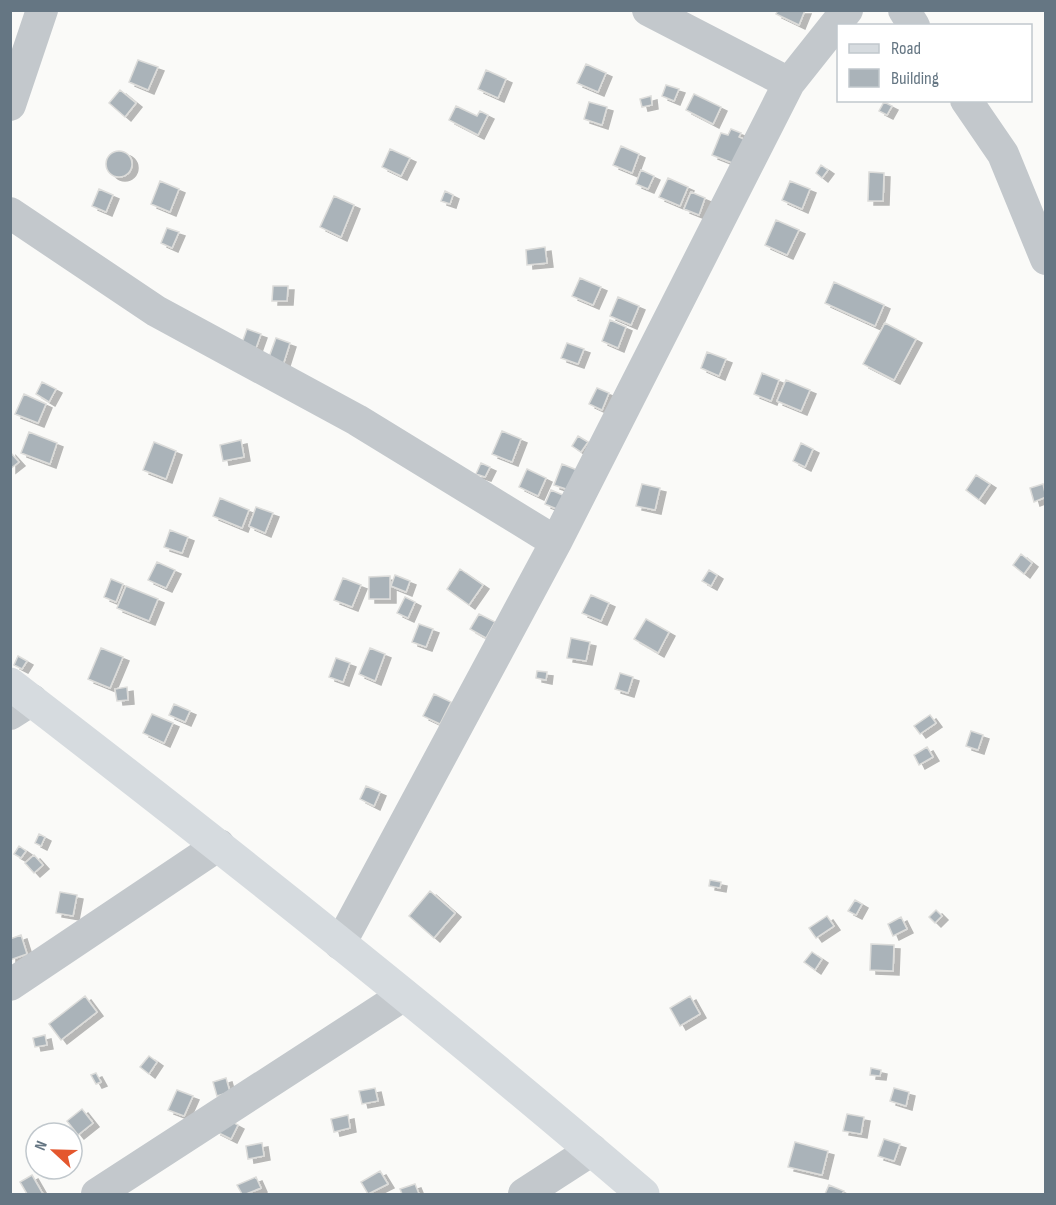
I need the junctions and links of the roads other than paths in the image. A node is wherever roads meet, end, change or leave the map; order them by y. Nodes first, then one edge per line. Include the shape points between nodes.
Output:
1 (42, 10) edge
2 (648, 10) edge
3 (847, 10) edge
4 (904, 10) edge
5 (913, 24) edge
6 (789, 83) junction
7 (967, 102) edge
8 (10, 105) edge
9 (10, 213) edge
10 (1046, 259) edge
11 (556, 542) junction
12 (18, 700) edge
13 (219, 845) junction
14 (340, 944) junction
15 (10, 985) edge
16 (404, 995) junction
17 (592, 1150) junction
18 (97, 1194) edge
19 (524, 1194) edge
20 (643, 1194) edge

1 - 8 street
2 - 6 street
3 - 6 street
4 - 5 street
6 - 11 street
7 - 10 street via 1003,154
9 - 11 street via 156,311 357,420
11 - 14 street
12 - 13 street
13 - 14 street
13 - 15 street
14 - 16 street
16 - 17 street
16 - 18 street
17 - 19 street
17 - 20 street

